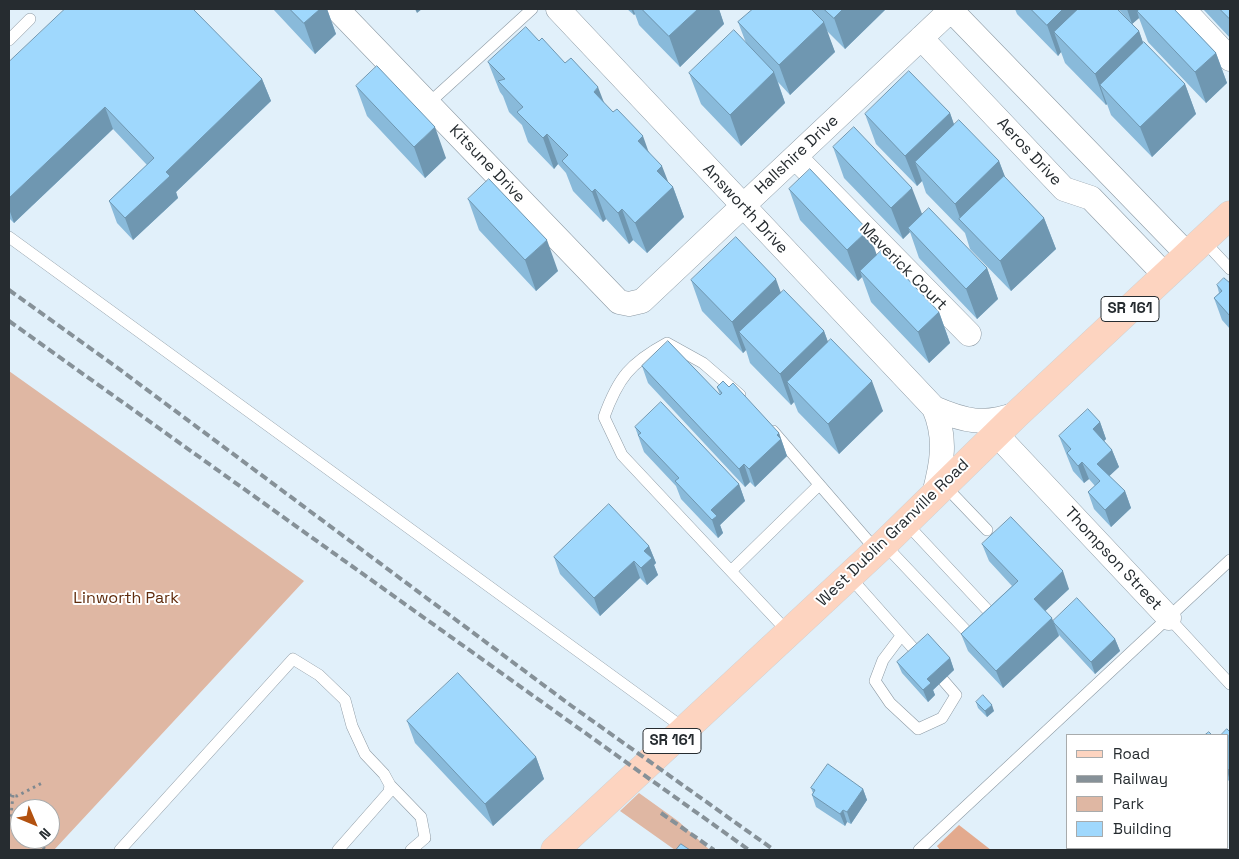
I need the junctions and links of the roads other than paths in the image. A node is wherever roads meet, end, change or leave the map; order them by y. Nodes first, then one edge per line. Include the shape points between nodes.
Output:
1 (337, 9) edge
2 (532, 9) edge
3 (558, 9) edge
4 (952, 9) edge
5 (1183, 9) edge
6 (30, 19) dead end
7 (921, 38) junction
8 (9, 40) edge
9 (1230, 59) edge
10 (429, 103) junction
11 (795, 157) junction
12 (743, 206) junction
13 (1230, 215) edge
14 (9, 237) edge
15 (1195, 248) junction
16 (1230, 269) edge
17 (1165, 275) junction
18 (642, 301) joint
19 (969, 334) dead end
20 (749, 404) edge
21 (934, 408) junction
22 (1017, 414) junction
23 (762, 418) edge
24 (996, 434) junction
25 (819, 485) junction
26 (939, 490) junction
27 (905, 522) junction
28 (987, 530) dead end
29 (880, 547) junction
30 (1230, 560) edge
31 (731, 571) junction
32 (849, 576) junction
33 (1168, 618) junction
34 (788, 632) junction
35 (901, 636) junction
36 (920, 656) edge
37 (944, 680) dead end
38 (1230, 684) edge
39 (685, 729) junction
40 (390, 786) junction
41 (120, 850) edge
42 (338, 850) edge
43 (411, 850) edge
44 (555, 850) edge
45 (919, 850) edge

1 - 10 street, Kitsune Drive
2 - 10 lane
3 - 12 street, Answorth Drive
4 - 7 street, Hallshire Drive
4 - 15 street
5 - 9 street
6 - 8 lane
7 - 11 street, Hallshire Drive
7 - 17 street, Aeros Drive via 1064,189 1091,198
10 - 18 street, Kitsune Drive via 619,302
11 - 12 street, Hallshire Drive
11 - 19 street, Maverick Court
12 - 18 street, Hallshire Drive
12 - 21 street, Answorth Drive
13 - 15 main road, West Dublin Granville Road / SR 161
14 - 39 lane
15 - 16 lane
15 - 17 main road, West Dublin Granville Road / SR 161
17 - 22 main road, West Dublin Granville Road / SR 161
20 - 31 lane via 702,363 667,342 643,356 615,387 604,417 622,455
21 - 22 street, Answorth Drive via 960,419 986,422
21 - 26 street, Answorth Drive via 943,441
22 - 24 main road, West Dublin Granville Road / SR 161
23 - 25 lane
24 - 26 main road, West Dublin Granville Road / SR 161
24 - 33 street, Thompson Street
25 - 29 lane
25 - 31 lane
26 - 27 main road, West Dublin Granville Road / SR 161
26 - 28 lane
27 - 29 main road, West Dublin Granville Road / SR 161
27 - 29 lane via 994,616 971,636
29 - 32 main road, West Dublin Granville Road / SR 161
30 - 33 lane
31 - 34 lane
32 - 34 main road, West Dublin Granville Road / SR 161
32 - 35 lane
33 - 38 lane, Thompson Street
33 - 45 lane
34 - 39 main road, West Dublin Granville Road / SR 161
35 - 36 lane
35 - 37 lane via 883,660 875,680 890,703 918,729 942,718 956,695
39 - 44 main road, West Dublin Granville Road / SR 161
40 - 41 lane via 384,774 365,754 345,700 319,675 293,658
40 - 42 lane via 389,792
40 - 43 lane via 421,817 425,838

